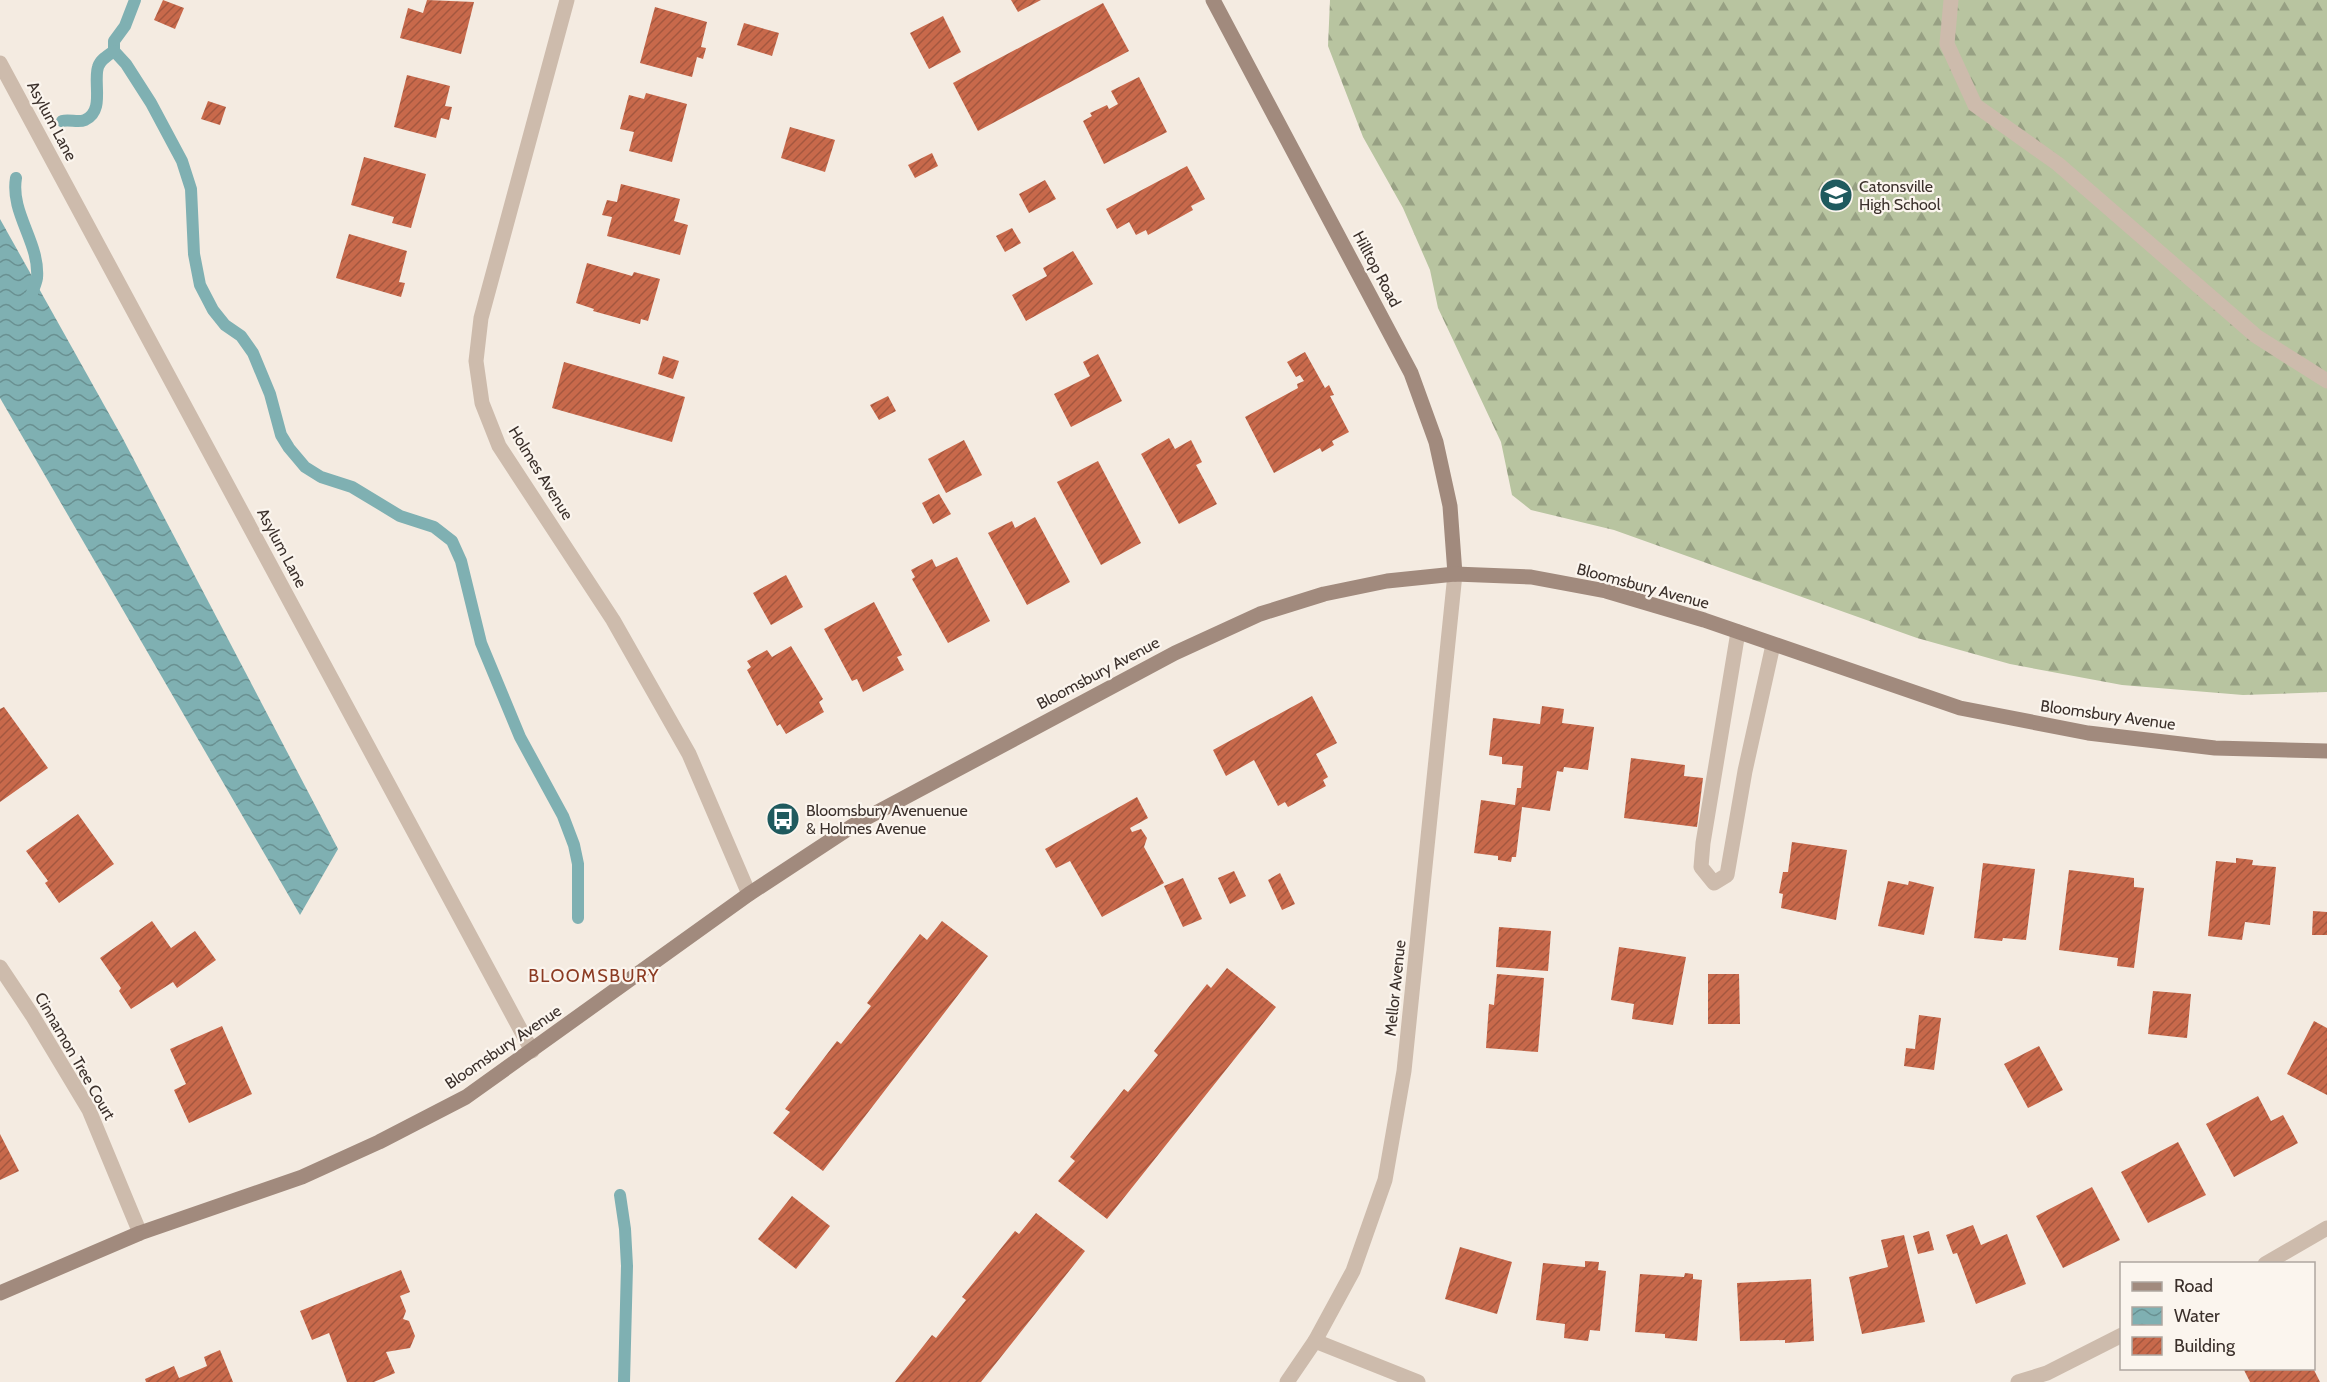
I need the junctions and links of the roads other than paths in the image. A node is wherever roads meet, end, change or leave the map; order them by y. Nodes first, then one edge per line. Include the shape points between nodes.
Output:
1 (567, 0) edge
2 (1213, 0) edge
3 (1951, 0) edge
4 (0, 63) edge
5 (2327, 381) edge
6 (1455, 574) junction
7 (1738, 632) junction
8 (1773, 645) junction
9 (2327, 751) edge
10 (749, 894) junction
11 (0, 967) edge
12 (532, 1051) junction
13 (2327, 1228) edge
14 (140, 1233) junction
15 (2267, 1262) edge
16 (0, 1293) edge
17 (2120, 1336) edge
18 (1315, 1341) junction
19 (1287, 1382) edge
20 (1418, 1382) edge
21 (2018, 1382) edge

1 - 10 street, Holmes Avenue via 481,318 476,361 482,403 500,446 614,620 689,754
2 - 6 main road, Hilltop Road via 1411,373 1436,442 1446,484
3 - 5 street via 1947,44 1975,105 2058,164 2256,336
4 - 12 street, Asylum Lane
6 - 7 main road, Bloomsbury Avenue via 1531,577 1606,591
6 - 10 main road, Bloomsbury Avenue via 1387,581 1324,594 1249,619 1078,703 857,823
6 - 18 street, Mellor Avenue via 1404,1071 1385,1180 1353,1271
7 - 8 main road, Bloomsbury Avenue
7 - 8 street via 1703,843 1701,867 1714,883 1727,875
8 - 9 main road, Bloomsbury Avenue via 1959,708 2088,733 2215,748
10 - 12 main road, Bloomsbury Avenue
11 - 14 street, Cinnamon Tree Court via 89,1110
12 - 14 main road, Bloomsbury Avenue via 466,1097 379,1142 303,1177
13 - 15 street
14 - 16 main road, Bloomsbury Avenue
17 - 21 street via 2047,1373
18 - 19 street, Mellor Avenue
18 - 20 street

